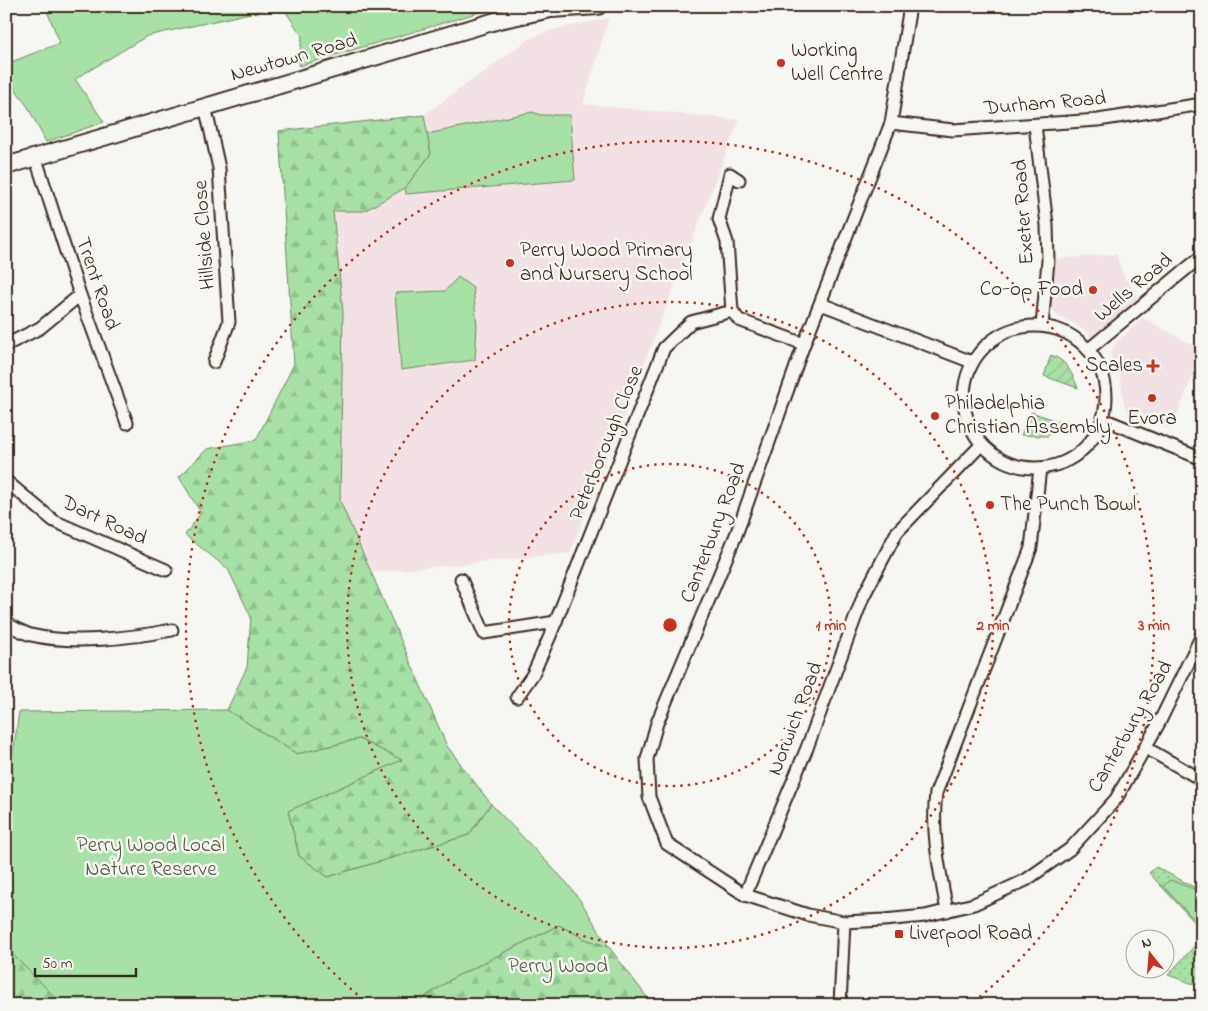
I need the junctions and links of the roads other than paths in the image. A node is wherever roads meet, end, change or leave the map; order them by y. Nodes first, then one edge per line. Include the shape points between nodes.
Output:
1 (598, 6) edge
2 (910, 6) edge
3 (1202, 104) edge
4 (205, 106) junction
5 (891, 123) junction
6 (1036, 125) junction
7 (35, 156) junction
8 (6, 166) edge
9 (739, 180) dead end
10 (1202, 256) edge
11 (80, 295) junction
12 (820, 304) junction
13 (732, 311) junction
14 (1042, 326) junction
15 (804, 344) junction
16 (6, 345) edge
17 (1089, 349) junction
18 (214, 362) dead end
19 (972, 362) junction
20 (1102, 419) junction
21 (127, 423) dead end
22 (981, 445) junction
23 (1202, 459) edge
24 (1040, 468) junction
25 (6, 481) edge
26 (166, 570) dead end
27 (461, 579) dead end
28 (556, 622) junction
29 (6, 624) edge
30 (172, 630) dead end
31 (1202, 635) edge
32 (517, 697) dead end
33 (1146, 748) junction
34 (1202, 780) edge
35 (744, 896) junction
36 (947, 912) junction
37 (844, 922) junction
38 (840, 1005) edge

1 - 4 main road, Newtown Road via 551,9 499,20
2 - 5 street, Canterbury Road
3 - 6 street, Durham Road via 1098,120
4 - 7 main road, Newtown Road
4 - 18 street, Hillside Close via 219,168 229,322
5 - 6 street, Durham Road via 953,130
5 - 12 street, Canterbury Road
6 - 14 street, Exeter Road via 1047,225 1048,261
7 - 8 main road, Newtown Road
7 - 11 street, Trent Road
9 - 13 street via 730,174 719,219 727,242
10 - 17 street, Wells Road
11 - 16 street via 40,328
11 - 21 street, Trent Road
12 - 15 street, Canterbury Road
12 - 19 street
13 - 15 street via 739,320
13 - 28 street, Peterborough Close via 691,322 664,348
14 - 17 street via 1065,332
14 - 19 street via 1019,328 997,337
15 - 35 street, Canterbury Road via 736,535 656,723 647,759 649,797 667,844
17 - 20 street via 1105,382
19 - 22 street via 965,383 964,405 969,426
20 - 23 street
20 - 24 street via 1095,436 1076,455 1053,466
22 - 24 street via 991,454 1014,465
22 - 35 street, Norwich Road via 897,532 863,597 806,748
24 - 36 street via 1031,548 936,793 934,842
25 - 26 street, Dart Road via 54,521
27 - 28 street via 484,633
28 - 32 street, Peterborough Close via 533,674
29 - 30 street via 31,635 82,640
31 - 33 street, Canterbury Road
33 - 34 street
33 - 36 street, Canterbury Road via 1116,799 1070,849 1026,880 974,904
35 - 37 street, Canterbury Road
36 - 37 street, Canterbury Road
37 - 38 street

